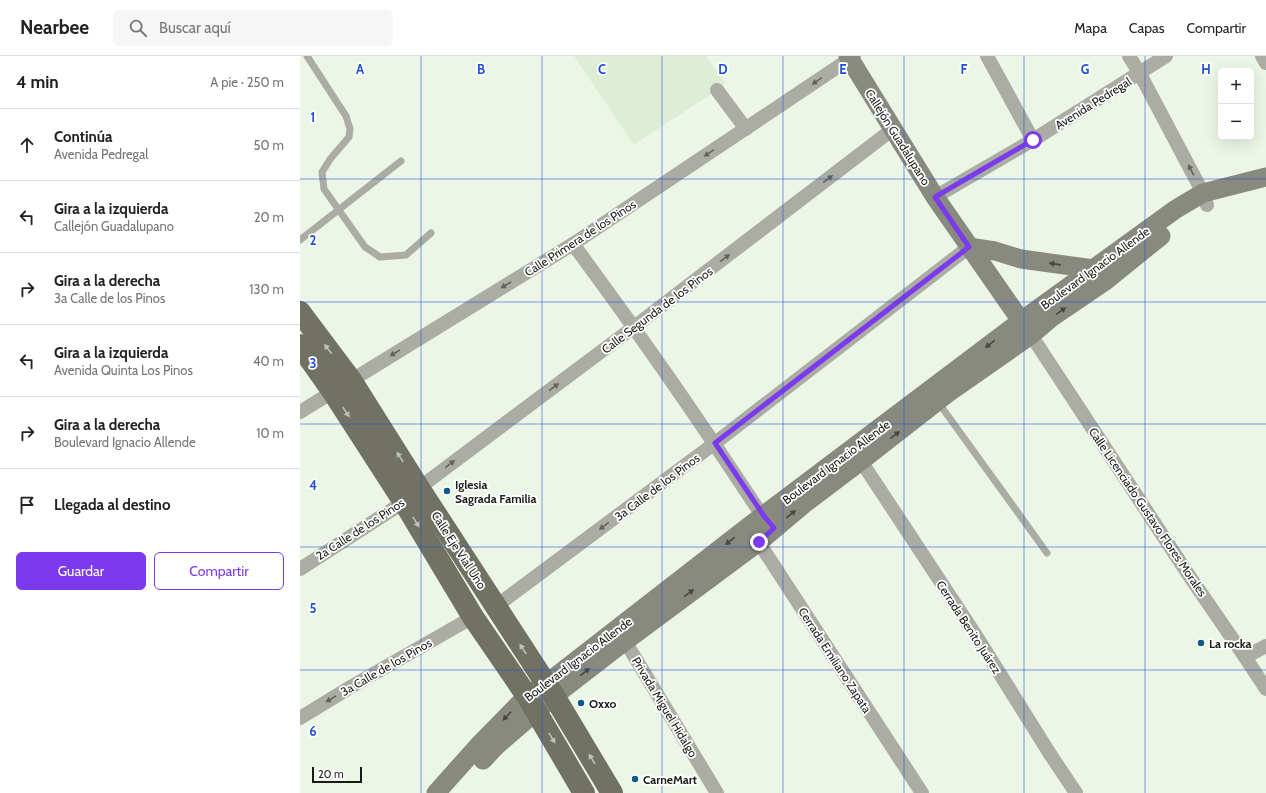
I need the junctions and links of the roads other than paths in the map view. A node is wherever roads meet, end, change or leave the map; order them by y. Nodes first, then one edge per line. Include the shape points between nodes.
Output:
1 (307, 56) edge
2 (987, 56) edge
3 (1129, 56) edge
4 (1166, 56) edge
5 (1262, 56) edge
6 (850, 57) edge
7 (1266, 63) edge
8 (1140, 74) junction
9 (717, 90) dead end
10 (893, 129) junction
11 (746, 130) junction
12 (1033, 140) junction
13 (401, 161) dead end
14 (1266, 177) edge
15 (1266, 186) edge
16 (935, 197) junction
17 (1205, 199) junction
18 (339, 210) junction
19 (431, 233) dead end
20 (300, 240) edge
21 (573, 244) junction
22 (969, 247) junction
23 (1099, 276) junction
24 (300, 312) edge
25 (634, 327) junction
26 (1026, 328) junction
27 (300, 345) edge
28 (351, 380) junction
29 (333, 392) junction
30 (938, 401) junction
31 (300, 412) edge
32 (715, 443) junction
33 (861, 461) junction
34 (411, 495) junction
35 (769, 522) junction
36 (753, 534) junction
37 (1047, 553) dead end
38 (300, 569) edge
39 (495, 607) junction
40 (474, 617) junction
41 (625, 641) junction
42 (1266, 646) edge
43 (1245, 657) junction
44 (1266, 689) edge
45 (550, 690) junction
46 (532, 704) junction
47 (300, 718) edge
48 (436, 793) edge
49 (452, 793) edge
50 (584, 793) edge
51 (612, 793) edge
52 (718, 793) edge
53 (922, 793) edge
54 (1076, 793) edge

1 - 18 lane via 346,116 350,128 349,137 322,172 324,189
2 - 12 street
3 - 8 street
4 - 8 street, Avenida Pedregal
5 - 7 street
6 - 10 main road, Callejón Guadalupano
6 -> 11 street, Calle Primera de los Pinos
8 - 12 street, Avenida Pedregal
17 -> 8 street
9 - 11 street
10 - 16 main road, Callejón Guadalupano
25 -> 10 street, Calle Segunda de los Pinos
11 -> 21 street, Calle Primera de los Pinos
12 - 16 street, Avenida Pedregal
13 - 18 lane
14 - 17 main road, Boulevard Ignacio Allende
15 - 17 main road, Boulevard Ignacio Allende
16 - 22 main road, Callejón Guadalupano
17 - 23 main road, Boulevard Ignacio Allende via 1176,224
18 - 19 lane via 365,247 380,258 406,255
18 - 20 lane
21 - 25 street
21 -> 28 street, Calle Primera de los Pinos
23 -> 22 main road
22 - 26 main road, Callejón Guadalupano
22 - 32 street, 3a Calle de los Pinos
23 - 26 main road, Boulevard Ignacio Allende via 1051,318
28 -> 24 main road, Calle Eje Vial Uno
25 - 32 street
34 -> 25 street, Calle Segunda de los Pinos
26 - 30 main road, Boulevard Ignacio Allende
26 -> 35 main road, Boulevard Ignacio Allende
26 - 43 street, Calle Licenciado Gustavo Flores Morales
27 - 29 main road, Calle Eje Vial Uno
28 - 29 street, Calle Primera de los Pinos
34 -> 28 main road, Calle Eje Vial Uno
29 - 31 street, Calle Primera de los Pinos
29 -> 34 main road, Calle Eje Vial Uno
33 -> 30 main road, Boulevard Ignacio Allende
30 - 37 lane
32 - 35 street
32 -> 39 street, 3a Calle de los Pinos
35 -> 33 main road, Boulevard Ignacio Allende via 804,504
33 - 54 street, Cerrada Benito Juárez
34 - 38 street, 2a Calle de los Pinos
34 - 39 main road, Calle Eje Vial Uno
34 -> 40 main road, Calle Eje Vial Uno
35 - 36 main road, Boulevard Ignacio Allende
41 -> 36 main road, Boulevard Ignacio Allende
36 -> 45 main road, Boulevard Ignacio Allende
36 - 53 street, Cerrada Emiliano Zapata
45 -> 39 main road, Calle Eje Vial Uno
40 - 46 main road, Calle Eje Vial Uno
40 -> 47 street, 3a Calle de los Pinos
45 -> 41 main road, Boulevard Ignacio Allende
41 - 52 street, Privada Miguel Hidalgo
42 - 43 street
43 - 44 street, Calle Licenciado Gustavo Flores Morales
45 - 46 main road, Boulevard Ignacio Allende
51 -> 45 main road, Calle Eje Vial Uno
46 -> 48 main road, Boulevard Ignacio Allende via 478,746
46 - 49 main road, Boulevard Ignacio Allende
46 -> 50 main road, Calle Eje Vial Uno

